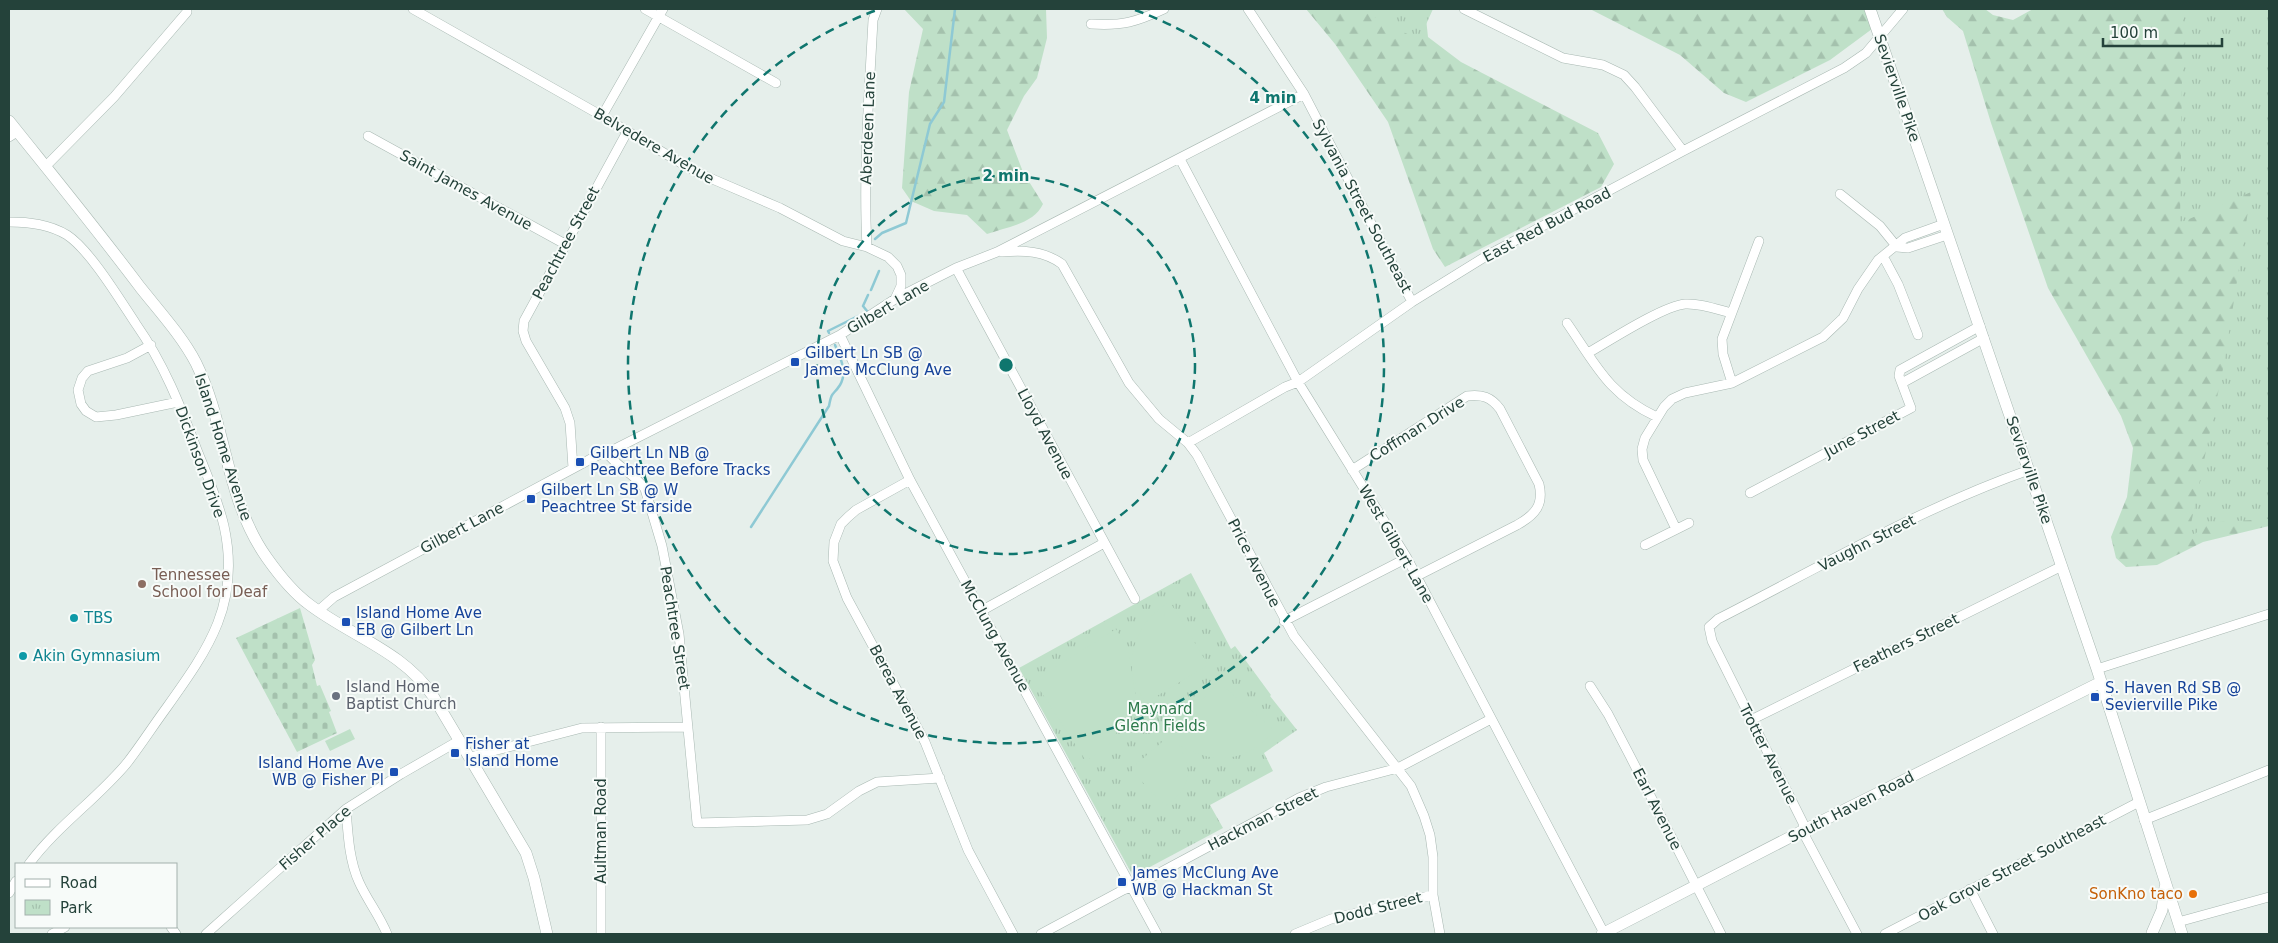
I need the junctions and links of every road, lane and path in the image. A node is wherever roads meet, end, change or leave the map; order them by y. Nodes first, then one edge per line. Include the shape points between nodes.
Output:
1 (413, 9) edge
2 (645, 9) edge
3 (877, 9) edge
4 (1164, 9) edge
5 (1248, 9) edge
6 (1464, 9) edge
7 (1870, 9) edge
8 (1904, 9) edge
9 (187, 12) dead end
10 (661, 13) edge
11 (1091, 24) dead end
12 (1880, 36) junction
13 (776, 83) dead end
14 (1304, 94) junction
15 (602, 116) junction
16 (9, 121) edge
17 (627, 132) junction
18 (13, 134) edge
19 (368, 136) dead end
20 (1683, 151) junction
21 (1180, 159) junction
22 (46, 167) junction
23 (1840, 194) dead end
24 (9, 222) edge
25 (1946, 230) junction
26 (1759, 241) dead end
27 (565, 244) junction
28 (1897, 246) junction
29 (867, 247) junction
30 (997, 252) junction
31 (1883, 256) junction
32 (956, 268) junction
33 (895, 299) junction
34 (1412, 302) junction
35 (1731, 313) junction
36 (1567, 323) dead end
37 (1980, 326) junction
38 (840, 334) junction
39 (1918, 335) dead end
40 (1984, 338) junction
41 (151, 346) junction
42 (1588, 353) junction
43 (1298, 382) junction
44 (1732, 383) junction
45 (1902, 383) junction
46 (178, 402) junction
47 (1657, 417) junction
48 (1188, 443) junction
49 (607, 453) junction
50 (573, 468) junction
51 (1352, 470) junction
52 (2030, 470) junction
53 (910, 480) junction
54 (1750, 493) dead end
55 (1689, 523) dead end
56 (1676, 529) junction
57 (1104, 543) junction
58 (1646, 545) dead end
59 (1407, 558) junction
60 (2062, 566) junction
61 (1417, 576) junction
62 (1135, 599) dead end
63 (318, 611) junction
64 (981, 611) junction
65 (2269, 614) edge
66 (1284, 621) junction
67 (1709, 627) joint
68 (2097, 669) junction
69 (2102, 682) junction
70 (1590, 686) dead end
71 (1492, 719) junction
72 (1751, 720) junction
73 (601, 727) junction
74 (688, 727) junction
75 (460, 740) junction
76 (470, 757) junction
77 (1398, 768) junction
78 (2269, 770) edge
79 (940, 778) junction
80 (2139, 802) junction
81 (346, 809) junction
82 (2144, 820) junction
83 (1804, 830) junction
84 (30, 863) edge
85 (2165, 882) junction
86 (1696, 886) junction
87 (1131, 888) junction
88 (1970, 889) junction
89 (1433, 895) junction
90 (2269, 897) edge
91 (2178, 922) junction
92 (63, 928) edge
93 (52, 934) edge
94 (206, 934) edge
95 (387, 934) edge
96 (547, 934) edge
97 (601, 934) edge
98 (1013, 934) edge
99 (1040, 934) edge
100 (1157, 934) edge
101 (1295, 934) edge
102 (1440, 934) edge
103 (1603, 934) edge
104 (1721, 934) edge
105 (1857, 934) edge
106 (1886, 934) edge
107 (1993, 934) edge
108 (2151, 934) edge
109 (2182, 934) edge

1 - 15 street, Belvedere Avenue
2 - 10 street
3 - 29 street, Aberdeen Lane via 873,20 867,118
4 - 11 street via 1126,24
5 - 14 street, Sylvania Street Southeast
6 - 20 street via 1563,58 1603,65 1624,75
7 - 12 street, Sevierville Pike
8 - 12 street, East Red Bud Road
9 - 22 street via 114,97
10 - 13 street
10 - 15 street
12 - 20 street, East Red Bud Road via 1866,53 1844,68
12 - 25 street, Sevierville Pike
14 - 21 street, Gilbert Lane
14 - 34 street, Sylvania Street Southeast
15 - 17 street, Belvedere Avenue
16 - 18 street, Island Home Avenue
17 - 27 street, Peachtree Street
17 - 29 street, Belvedere Avenue via 696,172 780,208 843,241
18 - 22 street, Island Home Avenue
19 - 27 street, Saint James Avenue
20 - 34 street, East Red Bud Road via 1488,255
21 - 30 street, Gilbert Lane
21 - 43 street, West Gilbert Lane
22 - 63 street, Island Home Avenue via 117,255 190,354 205,386 230,478 248,525 286,583
23 - 28 street via 1880,226
24 - 41 street, Dickinson Drive via 37,223 67,235 86,254
25 - 28 street via 1908,248
25 - 37 street, Sevierville Pike
26 - 35 street
27 - 50 street, Peachtree Street via 524,321 523,331 570,423
28 - 31 street
29 - 33 street, Belvedere Avenue via 888,257 897,266 901,286
30 - 32 street, Gilbert Lane
30 - 48 street, Price Avenue via 1031,252 1062,264 1129,383 1159,419
31 - 39 street
31 - 44 street via 1870,269 1836,327 1823,337
32 - 33 street, Gilbert Lane
32 - 57 street, Lloyd Avenue
33 - 38 street, Gilbert Lane
34 - 43 street, East Red Bud Road
35 - 42 street via 1684,304 1668,309
35 - 44 street via 1722,340
36 - 42 street
37 - 40 street, Sevierville Pike
37 - 45 street via 1900,370
38 - 49 street, Gilbert Lane
38 - 53 street, McClung Avenue
40 - 45 street
40 - 52 street, Sevierville Pike
41 - 46 street, Dickinson Drive
41 - 46 street via 127,358 88,370 78,390 81,404 96,417
42 - 47 street via 1612,388 1626,401
43 - 48 street, East Red Bud Road
43 - 51 street, West Gilbert Lane
44 - 47 street via 1685,393 1664,407
45 - 54 street, June Street via 1911,408
46 - 84 street, Dickinson Drive via 224,526 228,572 218,626 199,663 127,762 56,832
47 - 56 street via 1645,438 1643,460
48 - 66 street, Price Avenue
49 - 50 street, Gilbert Lane
49 - 74 street, Peachtree Street via 612,461 642,484 649,497 679,634
50 - 63 street, Gilbert Lane via 334,597
51 - 59 street, West Gilbert Lane
51 - 61 street, Coffman Drive via 1467,396 1485,396 1500,409 1539,484 1538,509 1517,525
52 - 60 street, Sevierville Pike
52 - 67 street, Vaughn Street via 1942,505 1718,619
53 - 64 street, McClung Avenue
53 - 79 street, Berea Avenue via 848,517 837,533 832,561 847,598
55 - 56 street
56 - 58 street
57 - 62 street, Lloyd Avenue
57 - 64 street
59 - 61 street, West Gilbert Lane
59 - 66 street
60 - 68 street, Sevierville Pike
60 - 72 street, Feathers Street
61 - 71 street, West Gilbert Lane
63 - 75 street, Island Home Avenue via 413,671
64 - 87 street, McClung Avenue
65 - 68 street
66 - 77 street, Price Avenue
67 - 72 street, Trotter Avenue via 1712,641
68 - 69 street, Sevierville Pike
69 - 80 street, Sevierville Pike
69 - 83 street, South Haven Road
70 - 86 street, Earl Avenue via 1608,714
71 - 77 street, Hackman Street
71 - 103 street, West Gilbert Lane
72 - 83 street, Trotter Avenue
73 - 74 street
73 - 76 street via 582,728
73 - 97 street, Aultman Road
74 - 79 street, Peachtree Street via 697,823 807,820 827,814 877,782
75 - 76 street, Island Home Avenue
75 - 81 street, Fisher Place
76 - 96 street, Island Home Avenue via 526,853
77 - 87 street, Hackman Street via 1326,787 1299,798
77 - 89 street, Price Avenue via 1411,786 1424,816 1433,856
78 - 82 street
79 - 98 street, Berea Avenue via 968,850
80 - 82 street, Sevierville Pike
80 - 88 street, Oak Grove Street Southeast
81 - 94 street, Fisher Place
81 - 95 street via 349,846 356,873
82 - 85 street, Sevierville Pike
83 - 86 street, South Haven Road
83 - 105 street, Trotter Avenue
85 - 91 street, Sevierville Pike
85 - 108 street via 2162,910
86 - 103 street, South Haven Road
86 - 104 street, Earl Avenue
87 - 99 street, Hackman Street
87 - 100 street, McClung Avenue
88 - 106 street, Oak Grove Street Southeast
88 - 107 street
89 - 101 street, Dodd Street via 1331,919
89 - 102 street, Price Avenue
90 - 91 street
91 - 108 street via 2160,926
91 - 109 street, Sevierville Pike
92 - 93 street

